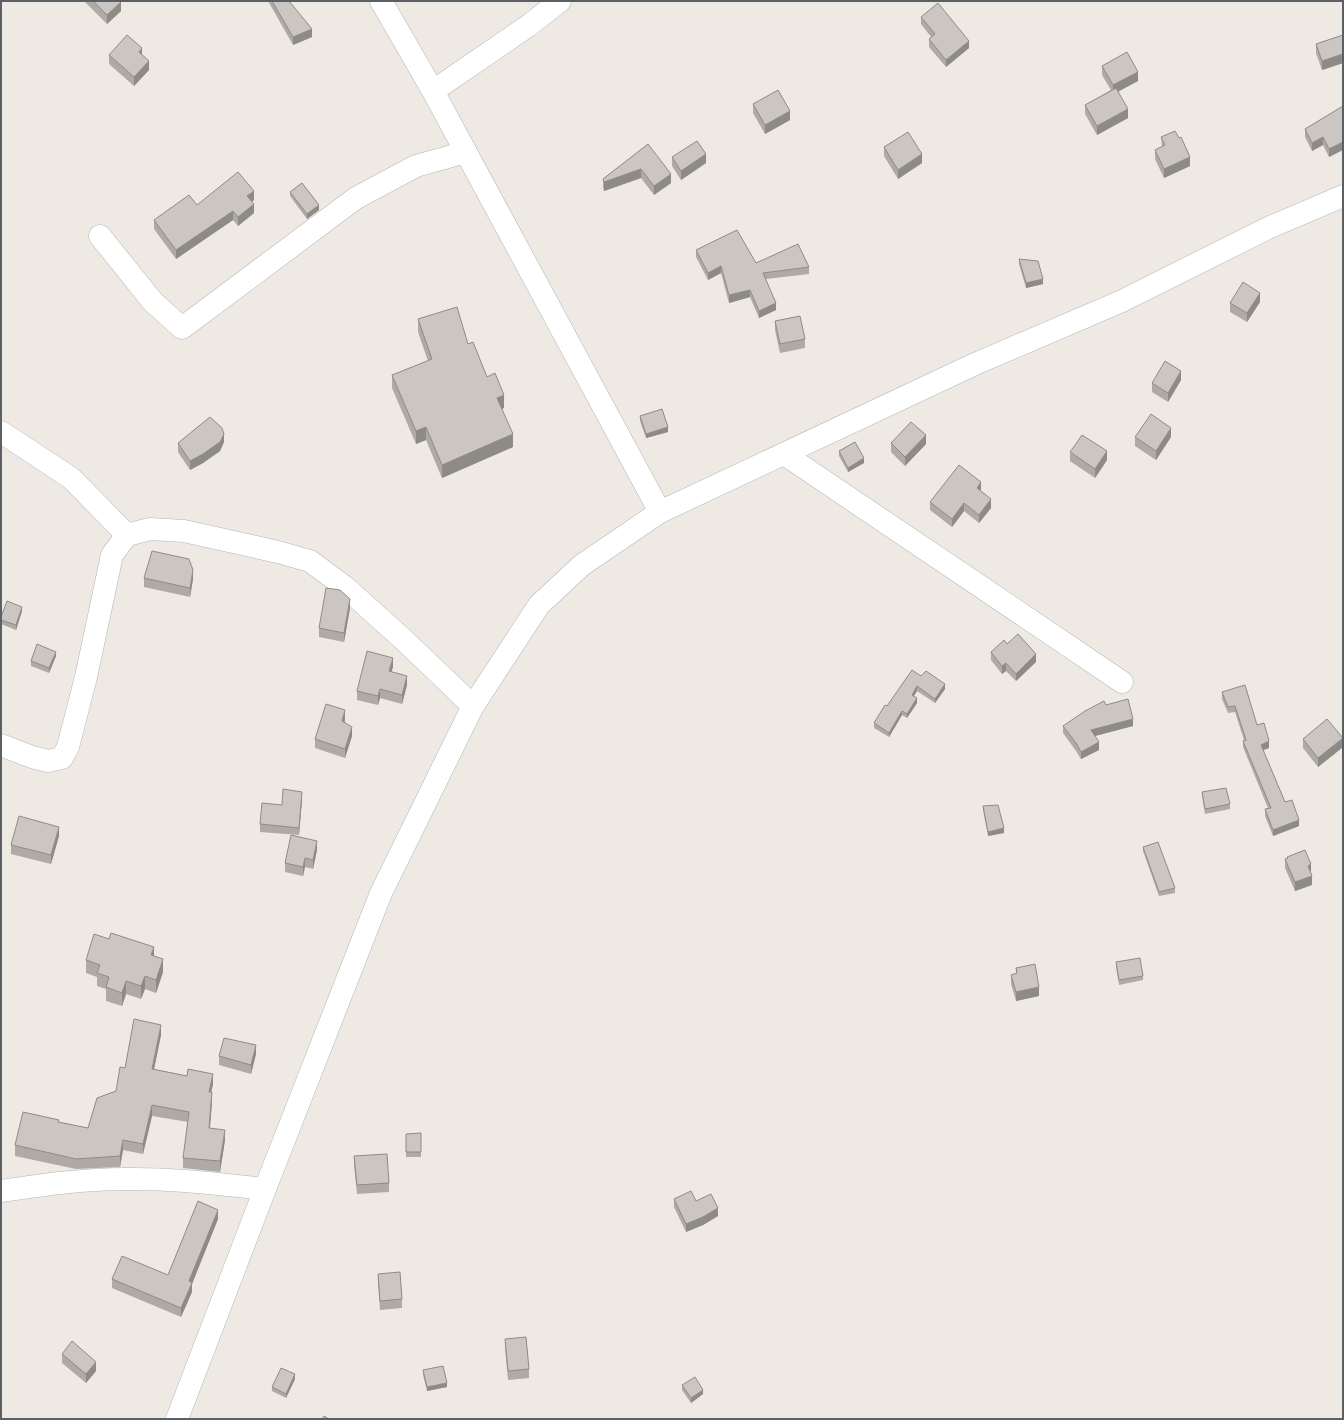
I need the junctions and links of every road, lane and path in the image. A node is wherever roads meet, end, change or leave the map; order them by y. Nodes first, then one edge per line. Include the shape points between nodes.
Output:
1 (382, 1) edge
2 (560, 1) edge
3 (433, 91) junction
4 (466, 152) junction
5 (1343, 196) edge
6 (100, 236) dead end
7 (1, 432) edge
8 (784, 454) junction
9 (660, 512) junction
10 (126, 535) junction
11 (1122, 682) dead end
12 (473, 706) junction
13 (1, 745) edge
14 (264, 1189) junction
15 (1, 1191) edge
16 (177, 1419) edge

1 - 3 street
2 - 3 street
3 - 4 street
4 - 6 street via 416,166 356,198 182,328 153,302
4 - 9 street
5 - 8 street via 1268,228 1122,301 975,364
7 - 10 street via 71,478
8 - 9 street
8 - 11 street
9 - 12 street via 582,565 539,605
10 - 12 street via 150,529 184,531 310,561 345,587
10 - 13 street via 112,556 86,677 68,747 62,758 48,761
12 - 14 street via 381,893
14 - 15 street via 188,1180 125,1179 74,1181
14 - 16 street

